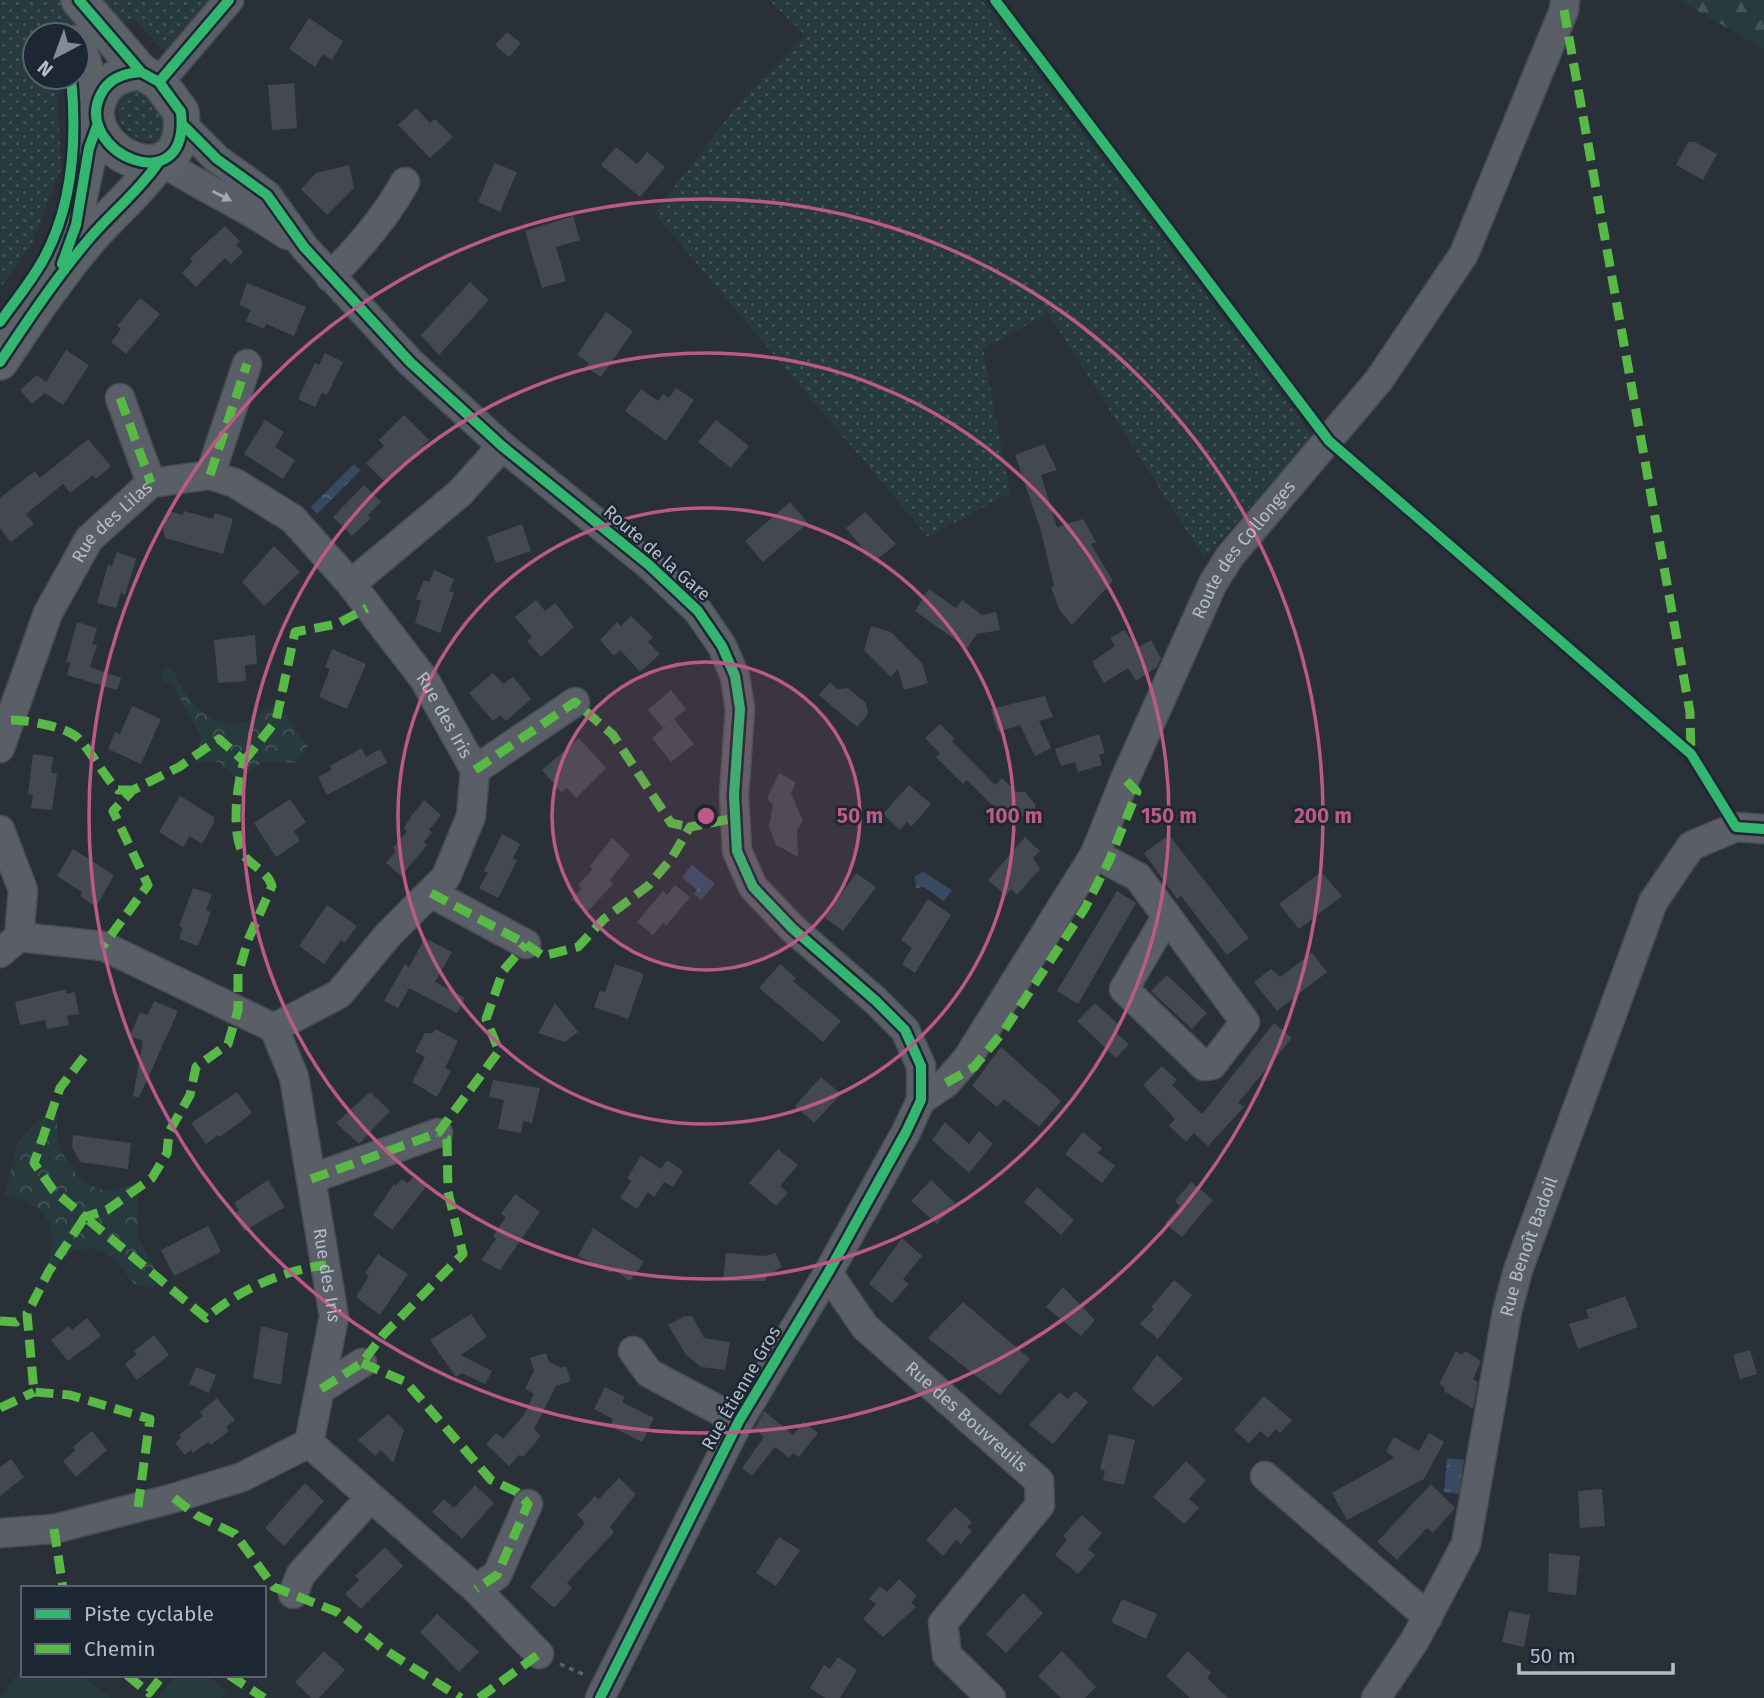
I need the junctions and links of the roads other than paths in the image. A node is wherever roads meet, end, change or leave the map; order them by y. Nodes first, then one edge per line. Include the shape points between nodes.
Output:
1 (57, 0) edge
2 (79, 0) edge
3 (229, 0) edge
4 (1565, 0) edge
5 (67, 21) edge
6 (150, 77) junction
7 (90, 91) edge
8 (96, 115) junction
9 (183, 125) junction
10 (160, 163) junction
11 (405, 182) dead end
12 (304, 247) junction
13 (59, 275) junction
14 (330, 277) junction
15 (0, 362) edge
16 (247, 364) dead end
17 (120, 398) dead end
18 (502, 446) junction
19 (210, 475) junction
20 (150, 483) junction
21 (351, 584) junction
22 (575, 702) dead end
23 (0, 748) edge
24 (475, 770) junction
25 (0, 830) edge
26 (1764, 830) edge
27 (1095, 854) junction
28 (430, 893) junction
29 (1167, 916) junction
30 (526, 944) dead end
31 (10, 945) edge
32 (263, 1023) junction
33 (921, 1100) junction
34 (438, 1133) dead end
35 (311, 1179) junction
36 (828, 1273) junction
37 (633, 1351) dead end
38 (362, 1363) dead end
39 (321, 1389) junction
40 (739, 1421) junction
41 (309, 1443) junction
42 (1265, 1476) dead end
43 (370, 1498) junction
44 (528, 1504) dead end
45 (0, 1533) edge
46 (476, 1589) junction
47 (293, 1594) dead end
48 (1428, 1617) junction
49 (539, 1654) road end
50 (603, 1691) edge
51 (991, 1698) edge
52 (1376, 1698) edge

1 - 5 main road
2 - 6 main road, Route de la Gare
3 - 6 street
4 - 27 street, Route des Collonges via 1464,254 1379,380 1230,556 1213,583
6 - 8 main road via 125,73 112,80
6 - 9 main road, Route de la Gare via 174,99
7 - 8 main road, Route de la Gare
8 - 10 main road, Route de la Gare via 121,154 138,163
8 - 13 main road via 76,225
9 - 10 main road via 180,138
9 - 12 street, Route de la Gare via 217,159 267,195
10 -> 12 street, Route de la Gare via 259,215
10 - 13 main road
11 - 14 street via 396,200
12 - 14 street, Route de la Gare
13 - 15 main road
14 - 18 street, Route de la Gare via 410,362
16 - 19 street
17 - 20 street
18 - 21 street via 460,494
18 - 33 street, Route de la Gare via 649,565 698,611 722,646 735,676 740,709 734,794 737,851 753,887 905,1030 921,1066
19 - 20 street, Rue des Lilas
19 - 21 street, Rue des Lilas via 235,483 293,519
20 - 23 street, Rue des Lilas via 89,539 48,613
21 - 24 street, Rue des Iris via 424,679
22 - 24 street
24 - 28 street, Rue des Iris via 471,816 446,877
25 - 31 street via 23,890
26 - 48 street, Rue Benoît Badoil via 1736,827 1691,846 1653,902 1518,1270 1466,1544
27 - 29 street via 1138,877
27 - 33 street, Route des Collonges via 967,1059 946,1083
28 - 30 street
28 - 32 street, Rue des Iris via 339,994
29 - 29 street via 1245,1022 1212,1065 1204,1066 1124,989
31 - 32 street via 103,946
32 - 35 street, Rue des Iris via 294,1077
33 - 36 street, Rue Étienne Gros
34 - 35 street
35 - 39 street, Rue des Iris via 334,1317
36 - 40 street, Rue Étienne Gros
36 - 51 street, Rue des Bouvreuils via 865,1326 1039,1481 1041,1505 943,1623 947,1655
37 - 40 street via 649,1373
38 - 39 street
39 - 41 street, Rue des Iris
40 - 50 street, Rue Étienne Gros
41 - 43 street
41 - 45 street via 242,1477 174,1498 54,1529
42 - 48 street
43 - 46 street
43 - 47 street via 301,1574
44 - 46 street via 497,1576
46 - 49 street
48 - 52 street, Rue Benoît Badoil

